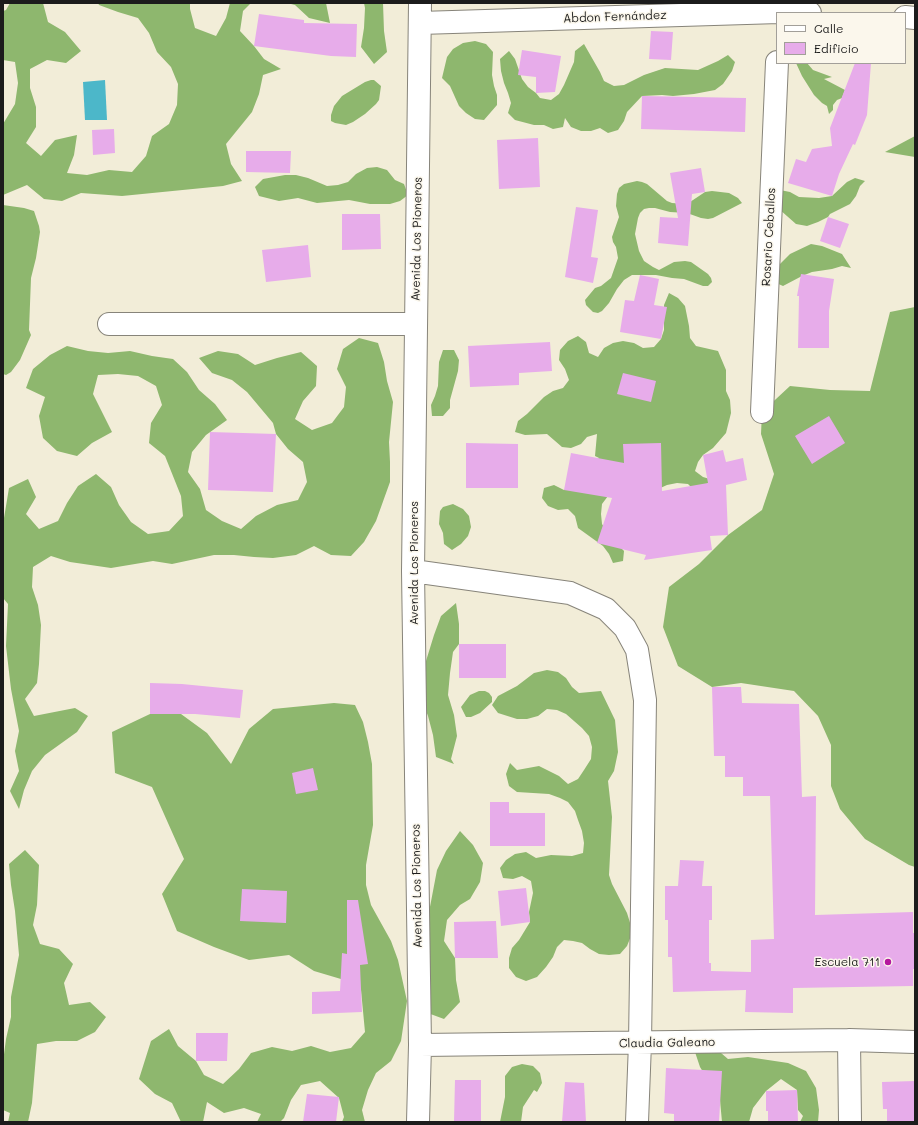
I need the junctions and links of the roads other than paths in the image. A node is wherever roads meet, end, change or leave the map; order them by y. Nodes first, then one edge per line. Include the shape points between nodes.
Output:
1 (779, 9) edge
2 (802, 12) edge
3 (420, 13) edge
4 (777, 64) edge
5 (109, 324) dead end
6 (416, 324) junction
7 (762, 412) dead end
8 (413, 571) junction
9 (849, 1040) junction
10 (915, 1042) edge
11 (640, 1043) junction
12 (420, 1045) junction
13 (418, 1122) edge
14 (637, 1122) edge
15 (850, 1122) edge

1 - 2 street, Abdon Fernández
1 - 3 street, Abdon Fernández
3 - 6 street, Avenida Los Pioneros
4 - 7 street, Rosario Ceballos
5 - 6 street
6 - 8 street, Avenida Los Pioneros
8 - 11 street via 570,593 606,609 625,628 637,650 645,700
8 - 12 street, Avenida Los Pioneros
9 - 10 street, Claudia Galeano
9 - 11 street, Claudia Galeano
9 - 15 street
11 - 12 street, Claudia Galeano
11 - 14 street
12 - 13 street, Avenida Los Pioneros

